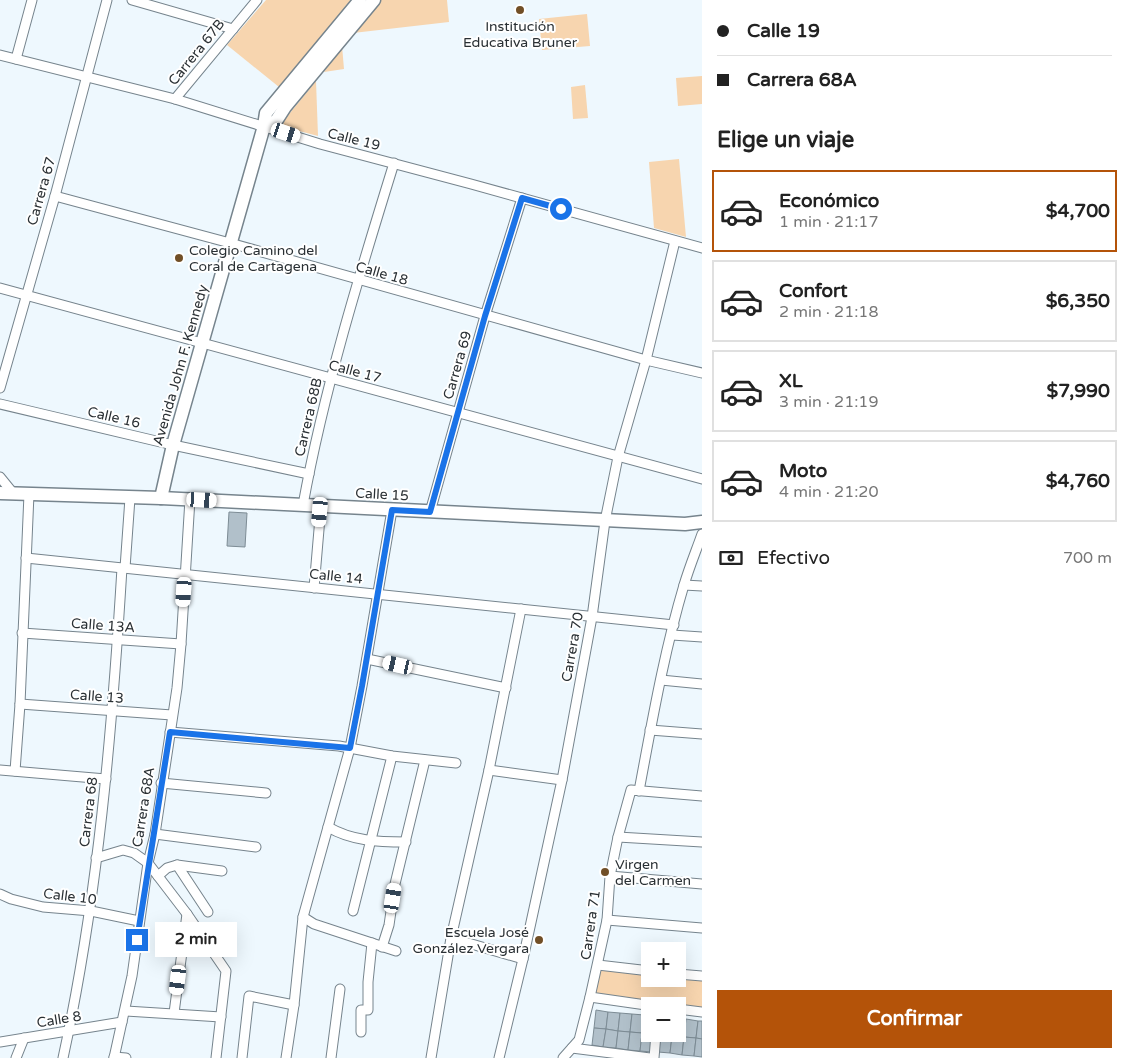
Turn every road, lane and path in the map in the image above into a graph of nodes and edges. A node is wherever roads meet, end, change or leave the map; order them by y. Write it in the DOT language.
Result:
graph roads {
  1 [pos="32,0"];
  2 [pos="107,0"];
  3 [pos="132,0"];
  4 [pos="257,0"];
  5 [pos="360,0"];
  6 [pos="374,0"];
  7 [pos="233,29"];
  8 [pos="0,55"];
  9 [pos="16,59"];
  10 [pos="86,78"];
  11 [pos="175,99"];
  12 [pos="264,126"];
  13 [pos="394,163"];
  14 [pos="55,196"];
  15 [pos="522,198"];
  16 [pos="675,241"];
  17 [pos="230,243"];
  18 [pos="702,248"];
  19 [pos="358,280"];
  20 [pos="0,288"];
  21 [pos="26,294"];
  22 [pos="485,316"];
  23 [pos="202,343"];
  24 [pos="646,360"];
  25 [pos="702,373"];
  26 [pos="331,378"];
  27 [pos="0,388"];
  28 [pos="0,404"];
  29 [pos="458,413"];
  30 [pos="173,445"];
  31 [pos="618,457"];
  32 [pos="309,474"];
  33 [pos="0,477"];
  34 [pos="702,479"];
  35 [pos="0,493"];
  36 [pos="13,493"];
  37 [pos="29,494"];
  38 [pos="130,498"];
  39 [pos="161,498"];
  40 [pos="190,499"];
  41 [pos="303,505"];
  42 [pos="321,506"];
  43 [pos="392,510"];
  44 [pos="430,512"];
  45 [pos="605,520"];
  46 [pos="702,522"];
  47 [pos="702,534"];
  48 [pos="26,558"];
  49 [pos="123,568"];
  50 [pos="186,574"];
  51 [pos="684,585"];
  52 [pos="702,586"];
  53 [pos="314,588"];
  54 [pos="377,594"];
  55 [pos="521,609"];
  56 [pos="592,617"];
  57 [pos="674,625"];
  58 [pos="22,633"];
  59 [pos="672,635"];
  60 [pos="702,637"];
  61 [pos="117,640"];
  62 [pos="181,644"];
  63 [pos="367,659"];
  64 [pos="661,680"];
  65 [pos="702,684"];
  66 [pos="506,688"];
  67 [pos="20,704"];
  68 [pos="112,711"];
  69 [pos="172,715"];
  70 [pos="650,730"];
  71 [pos="170,732"];
  72 [pos="702,734"];
  73 [pos="350,748"];
  74 [pos="392,756"];
  75 [pos="426,760"];
  76 [pos="456,763"];
  77 [pos="0,770"];
  78 [pos="489,770"];
  79 [pos="15,772"];
  80 [pos="106,779"];
  81 [pos="562,780"];
  82 [pos="161,783"];
  83 [pos="635,790"];
  84 [pos="266,793"];
  85 [pos="702,796"];
  86 [pos="328,828"];
  87 [pos="154,834"];
  88 [pos="618,837"];
  89 [pos="371,842"];
  90 [pos="406,842"];
  91 [pos="702,842"];
  92 [pos="256,847"];
  93 [pos="96,858"];
  94 [pos="148,863"];
  95 [pos="177,866"];
  96 [pos="222,871"];
  97 [pos="158,876"];
  98 [pos="610,876"];
  99 [pos="702,884"];
  100 [pos="0,894"];
  101 [pos="91,911"];
  102 [pos="353,911"];
  103 [pos="208,912"];
  104 [pos="187,914"];
  105 [pos="302,917"];
  106 [pos="607,920"];
  107 [pos="139,921"];
  108 [pos="702,928"];
  109 [pos="451,938"];
  110 [pos="372,943"];
  111 [pos="382,947"];
  112 [pos="396,951"];
  113 [pos="523,959"];
  114 [pos="598,965"];
  115 [pos="641,970"];
  116 [pos="686,975"];
  117 [pos="702,976"];
  118 [pos="340,989"];
  119 [pos="590,997"];
  120 [pos="641,1004"];
  121 [pos="294,1005"];
  122 [pos="126,1010"];
  123 [pos="686,1010"];
  124 [pos="702,1012"];
  125 [pos="174,1013"];
  126 [pos="221,1017"];
  127 [pos="122,1022"];
  128 [pos="68,1031"];
  129 [pos="361,1032"];
  130 [pos="24,1038"];
  131 [pos="0,1042"];
  132 [pos="655,1042"];
  133 [pos="572,1048"];
  134 [pos="16,1058"];
  135 [pos="63,1058"];
  136 [pos="114,1058"];
  137 [pos="126,1058"];
  138 [pos="216,1058"];
  139 [pos="242,1058"];
  140 [pos="286,1058"];
  141 [pos="331,1058"];
  142 [pos="430,1058"];
  143 [pos="499,1058"];
  144 [pos="563,1058"];
  145 [pos="650,1058"];
  146 [pos="654,1058"];
  1 -- 9 [label="street"];
  2 -- 10 [label="street, Carrera 67"];
  3 -- 7 [label="street"];
  4 -- 7 [label="street, Carrera 67B"];
  5 -- 12 [label="street, Avenida John F. Kennedy"];
  6 -- 12 [label="street"];
  7 -- 11 [label="street, Carrera 67B"];
  8 -- 9 [label="street, Calle 19"];
  9 -- 10 [label="street, Calle 19"];
  10 -- 11 [label="street, Calle 19"];
  10 -- 14 [label="street, Carrera 67"];
  11 -- 12 [label="street, Calle 19"];
  12 -- 13 [label="street, Calle 19"];
  12 -- 17 [label="street, Avenida John F. Kennedy"];
  13 -- 15 [label="street, Calle 19"];
  13 -- 19 [label="street, Carrera 68B"];
  14 -- 17 [label="street, Calle 18"];
  14 -- 21 [label="street, Carrera 67"];
  15 -- 16 [label="street, Calle 19"];
  15 -- 22 [label="street, Carrera 69"];
  16 -- 18 [label="street, Calle 19"];
  16 -- 24 [label="street, Carrera 70"];
  17 -- 19 [label="street, Calle 18"];
  17 -- 23 [label="street, Avenida John F. Kennedy"];
  19 -- 22 [label="street, Calle 18"];
  19 -- 26 [label="street, Carrera 68B"];
  20 -- 21 [label="street, Calle 17"];
  21 -- 23 [label="street, Calle 17"];
  21 -- 27 [label="street, Carrera 67"];
  22 -- 24 [label="street, Calle 18"];
  22 -- 29 [label="street, Carrera 69"];
  23 -- 26 [label="street, Calle 17"];
  23 -- 30 [label="street, Avenida John F. Kennedy"];
  24 -- 25 [label="street, Calle 18"];
  24 -- 31 [label="street, Carrera 70"];
  26 -- 29 [label="street, Calle 17"];
  26 -- 32 [label="street, Carrera 68B"];
  28 -- 30 [label="street, Calle 16"];
  29 -- 31 [label="street, Calle 17"];
  29 -- 44 [label="street, Carrera 69"];
  30 -- 32 [label="street, Calle 16"];
  30 -- 39 [label="street, Avenida John F. Kennedy"];
  31 -- 34 [label="street, Calle 17"];
  31 -- 45 [label="street, Carrera 70"];
  32 -- 41 [label="street, Carrera 68B"];
  33 -- 36 [label="street"];
  35 -- 36 [label="street, Calle 15"];
  36 -- 37 [label="street, Calle 15"];
  37 -- 38 [label="street, Calle 15"];
  37 -- 48 [label="street"];
  38 -- 39 [label="street, Calle 15"];
  38 -- 49 [label="street, Carrera 68"];
  39 -- 40 [label="street, Calle 15"];
  40 -- 41 [label="street, Calle 15"];
  40 -- 50 [label="street, Carrera 68A"];
  41 -- 42 [label="street, Calle 15"];
  42 -- 43 [label="street, Calle 15"];
  42 -- 53 [label="street"];
  43 -- 44 [label="street, Calle 15"];
  43 -- 54 [label="street"];
  44 -- 45 [label="street, Calle 15"];
  45 -- 46 [label="street, Calle 15"];
  45 -- 56 [label="street, Carrera 70"];
  47 -- 51 [label="street, Carrera 71"];
  48 -- 49 [label="street, Calle 14"];
  48 -- 58 [label="street"];
  49 -- 50 [label="street, Calle 14"];
  49 -- 61 [label="street, Carrera 68"];
  50 -- 53 [label="street, Calle 14"];
  50 -- 62 [label="street, Carrera 68A"];
  51 -- 52 [label="street"];
  51 -- 57 [label="street, Carrera 71"];
  53 -- 54 [label="street, Calle 14"];
  54 -- 55 [label="street, Calle 14"];
  54 -- 63 [label="street"];
  55 -- 56 [label="street, Calle 14"];
  55 -- 66 [label="street"];
  56 -- 57 [label="street, Calle 14"];
  56 -- 81 [label="street, Carrera 70"];
  57 -- 59 [label="street, Carrera 71"];
  58 -- 61 [label="street, Calle 13A"];
  58 -- 67 [label="street"];
  59 -- 60 [label="street"];
  59 -- 64 [label="street, Carrera 71"];
  61 -- 62 [label="street, Calle 13A"];
  61 -- 68 [label="street, Carrera 68"];
  62 -- 69 [label="street, Carrera 68A"];
  63 -- 66 [label="street"];
  63 -- 73 [label="street"];
  64 -- 65 [label="street"];
  64 -- 70 [label="street, Carrera 71"];
  66 -- 78 [label="street"];
  67 -- 68 [label="street, Calle 13"];
  67 -- 79 [label="street"];
  68 -- 69 [label="street, Calle 13"];
  68 -- 80 [label="street, Carrera 68"];
  69 -- 71 [label="street, Carrera 68A"];
  70 -- 72 [label="street"];
  70 -- 83 [label="street, Carrera 71"];
  71 -- 73 [label="street"];
  71 -- 82 [label="street, Carrera 68A"];
  73 -- 74 [label="street"];
  73 -- 86 [label="street"];
  74 -- 75 [label="street"];
  74 -- 89 [label="street"];
  75 -- 76 [label="street"];
  75 -- 90 [label="street"];
  77 -- 79 [label="street"];
  78 -- 81 [label="street"];
  78 -- 109 [label="street"];
  79 -- 80 [label="street"];
  80 -- 93 [label="street, Carrera 68"];
  81 -- 113 [label="street, Carrera 70"];
  82 -- 84 [label="street"];
  82 -- 87 [label="street, Carrera 68A"];
  83 -- 85 [label="street"];
  83 -- 88 [label="street, Carrera 71"];
  86 -- 89 [label="street"];
  86 -- 105 [label="street"];
  87 -- 92 [label="street"];
  87 -- 94 [label="street, Carrera 68A"];
  88 -- 91 [label="street"];
  88 -- 98 [label="street, Carrera 71"];
  89 -- 90 [label="street"];
  89 -- 102 [label="street"];
  90 -- 111 [label="street"];
  93 -- 94 [label="street"];
  93 -- 101 [label="street, Carrera 68"];
  94 -- 97 [label="street"];
  94 -- 107 [label="street, Carrera 68A"];
  95 -- 96 [label="street"];
  95 -- 97 [label="street"];
  95 -- 103 [label="street"];
  97 -- 104 [label="street"];
  98 -- 99 [label="street"];
  98 -- 106 [label="street, Carrera 71"];
  100 -- 101 [label="street, Calle 10"];
  101 -- 107 [label="street, Calle 10"];
  101 -- 128 [label="street, Carrera 68"];
  104 -- 125 [label="street"];
  104 -- 126 [label="street"];
  105 -- 110 [label="street"];
  105 -- 121 [label="street"];
  106 -- 108 [label="street"];
  106 -- 114 [label="street, Carrera 71"];
  107 -- 122 [label="street, Carrera 68A"];
  109 -- 113 [label="street"];
  109 -- 142 [label="street"];
  110 -- 111 [label="street"];
  110 -- 129 [label="street"];
  111 -- 112 [label="street"];
  113 -- 143 [label="street, Carrera 70"];
  114 -- 115 [label="street"];
  114 -- 119 [label="street, Carrera 71"];
  116 -- 117 [label="street"];
  118 -- 141 [label="street"];
  119 -- 120 [label="street"];
  119 -- 133 [label="street, Carrera 71"];
  121 -- 139 [label="street"];
  121 -- 140 [label="street"];
  122 -- 125 [label="street"];
  122 -- 127 [label="street, Carrera 68A"];
  123 -- 124 [label="street"];
  125 -- 126 [label="street"];
  126 -- 138 [label="street"];
  127 -- 128 [label="street, Calle 8"];
  127 -- 136 [label="street, Carrera 68A"];
  128 -- 130 [label="street, Calle 8"];
  128 -- 135 [label="street, Carrera 68"];
  130 -- 131 [label="street, Calle 8"];
  130 -- 134 [label="street"];
  132 -- 146 [label="street"];
  133 -- 144 [label="street, Carrera 71"];
  133 -- 145 [label="street"];
  136 -- 137 [label="street"];
}
